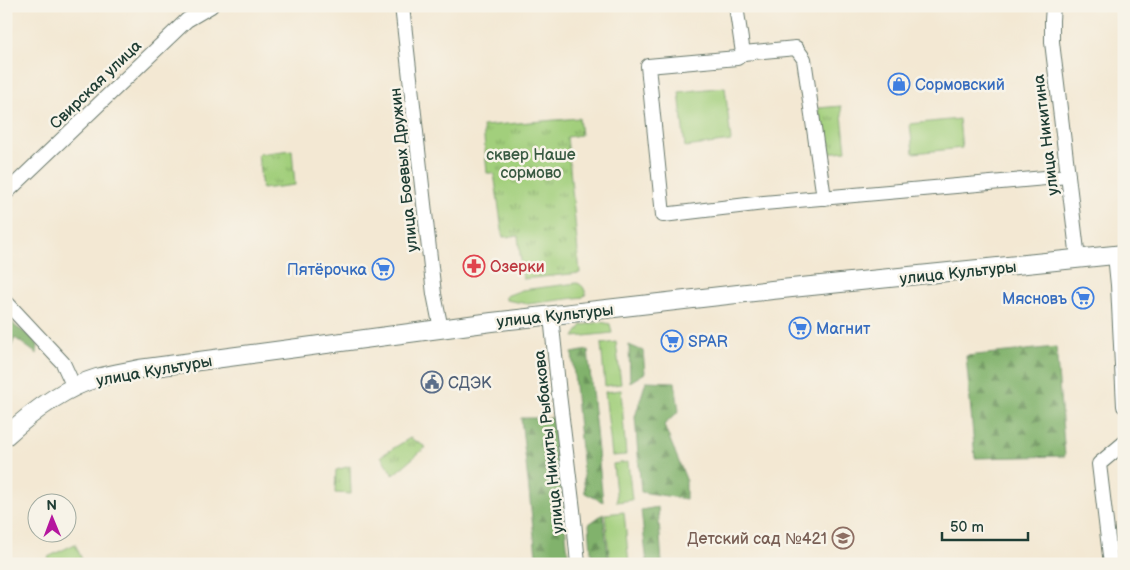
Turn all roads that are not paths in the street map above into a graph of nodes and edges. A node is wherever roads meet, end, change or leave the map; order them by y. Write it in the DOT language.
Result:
graph roads {
  1 [pos="211,6"];
  2 [pos="402,6"];
  3 [pos="736,6"];
  4 [pos="1053,6"];
  5 [pos="743,53"];
  6 [pos="1068,176"];
  7 [pos="6,193"];
  8 [pos="824,198"];
  9 [pos="1119,255"];
  10 [pos="1078,259"];
  11 [pos="6,302"];
  12 [pos="551,316"];
  13 [pos="441,329"];
  14 [pos="74,386"];
  15 [pos="1124,406"];
  16 [pos="6,436"];
  17 [pos="1124,443"];
  18 [pos="578,564"];
  19 [pos="1111,564"];
  1 -- 7 [label="street, Свирская улица"];
  2 -- 13 [label="street, улица Боевых Дружин"];
  3 -- 5 [label="street"];
  4 -- 6 [label="street, улица Никитина"];
  5 -- 8 [label="street"];
  5 -- 8 [label="street"];
  6 -- 8 [label="street"];
  6 -- 10 [label="street, улица Никитина"];
  9 -- 10 [label="main road, улица Культуры"];
  9 -- 15 [label="street"];
  10 -- 12 [label="main road, улица Культуры"];
  11 -- 14 [label="street"];
  12 -- 13 [label="main road, улица Культуры"];
  12 -- 18 [label="street, улица Никиты Рыбакова"];
  13 -- 14 [label="main road, улица Культуры"];
  14 -- 16 [label="main road, улица Культуры"];
  17 -- 19 [label="street"];
}
